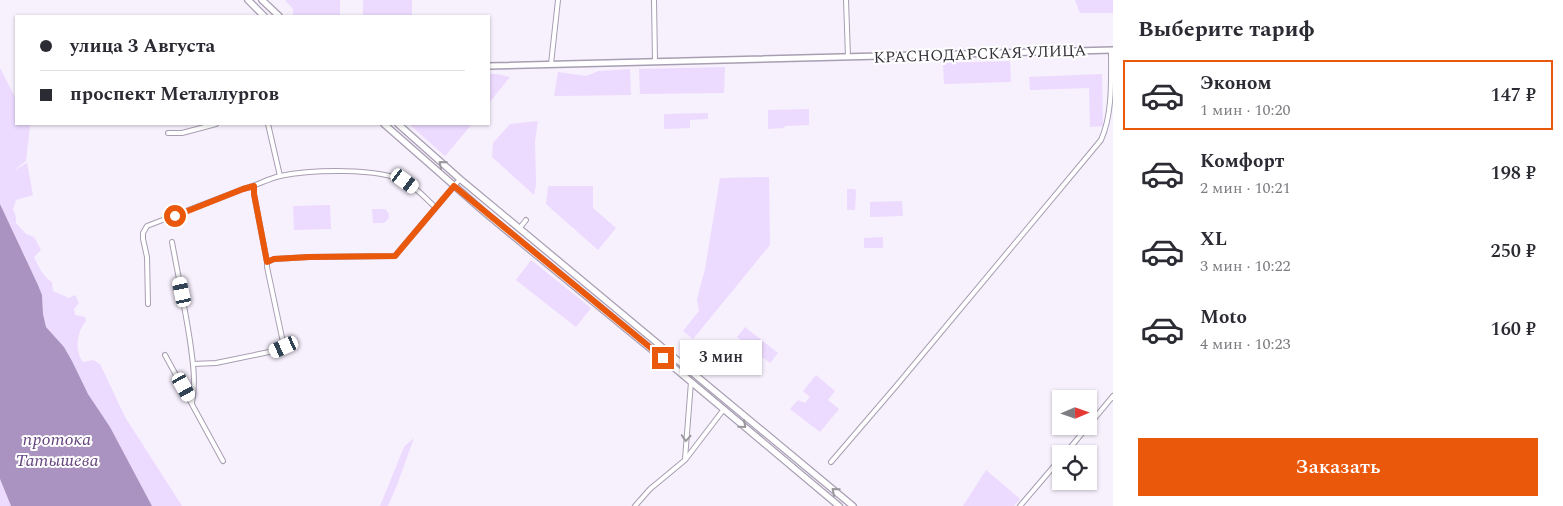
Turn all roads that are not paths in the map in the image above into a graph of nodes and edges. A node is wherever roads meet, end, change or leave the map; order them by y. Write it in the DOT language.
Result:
graph roads {
  1 [pos="248,0"];
  2 [pos="262,0"];
  3 [pos="558,0"];
  4 [pos="654,0"];
  5 [pos="846,0"];
  6 [pos="263,15"];
  7 [pos="278,15"];
  8 [pos="1112,50"];
  9 [pos="848,57"];
  10 [pos="655,61"];
  11 [pos="551,64"];
  12 [pos="490,66"];
  13 [pos="212,125"];
  14 [pos="268,125"];
  15 [pos="385,125"];
  16 [pos="399,125"];
  17 [pos="168,133"];
  18 [pos="280,176"];
  19 [pos="460,180"];
  20 [pos="254,186"];
  21 [pos="454,186"];
  22 [pos="435,207"];
  23 [pos="526,220"];
  24 [pos="519,229"];
  25 [pos="172,242"];
  26 [pos="267,262"];
  27 [pos="148,304"];
  28 [pos="166,355"];
  29 [pos="193,364"];
  30 [pos="691,382"];
  31 [pos="1113,396"];
  32 [pos="728,402"];
  33 [pos="192,403"];
  34 [pos="724,410"];
  35 [pos="1098,414"];
  36 [pos="1080,435"];
  37 [pos="1072,445"];
  38 [pos="684,460"];
  39 [pos="223,461"];
  40 [pos="831,462"];
  41 [pos="1052,469"];
  42 [pos="635,506"];
  43 [pos="839,506"];
  44 [pos="854,506"];
  45 [pos="1020,506"];
  1 -- 6 [label="main road"];
  2 -- 7 [label="main road"];
  3 -- 11 [label="street"];
  4 -- 10 [label="street"];
  5 -- 9 [label="street"];
  8 -- 9 [label="main road, КРАСНОДАРСКАЯ УЛИЦА"];
  8 -- 40 [label="street"];
  9 -- 10 [label="main road, КРАСНОДАРСКАЯ УЛИЦА"];
  10 -- 11 [label="main road, КРАСНОДАРСКАЯ УЛИЦА"];
  11 -- 12 [label="main road, КРАСНОДАРСКАЯ УЛИЦА"];
  13 -- 17 [label="street"];
  14 -- 18 [label="street"];
  15 -- 21 [label="main road"];
  19 -- 16 [label="main road, one-way"];
  18 -- 20 [label="street"];
  18 -- 22 [label="street"];
  19 -- 21 [label="street"];
  19 -- 24 [label="main road"];
  20 -- 26 [label="street"];
  20 -- 27 [label="street"];
  21 -- 22 [label="street"];
  21 -- 30 [label="main road"];
  22 -- 26 [label="street"];
  23 -- 24 [label="street"];
  24 -- 32 [label="main road"];
  25 -- 29 [label="street"];
  26 -- 29 [label="street"];
  28 -- 33 [label="street"];
  29 -- 33 [label="street"];
  30 -- 34 [label="main road"];
  30 -- 38 [label="street, one-way"];
  31 -- 35 [label="street"];
  32 -- 34 [label="main road"];
  44 -- 32 [label="main road, one-way"];
  33 -- 39 [label="street"];
  34 -- 38 [label="street"];
  34 -- 43 [label="main road, one-way"];
  36 -- 37 [label="street"];
  38 -- 42 [label="street"];
  41 -- 45 [label="street"];
}
